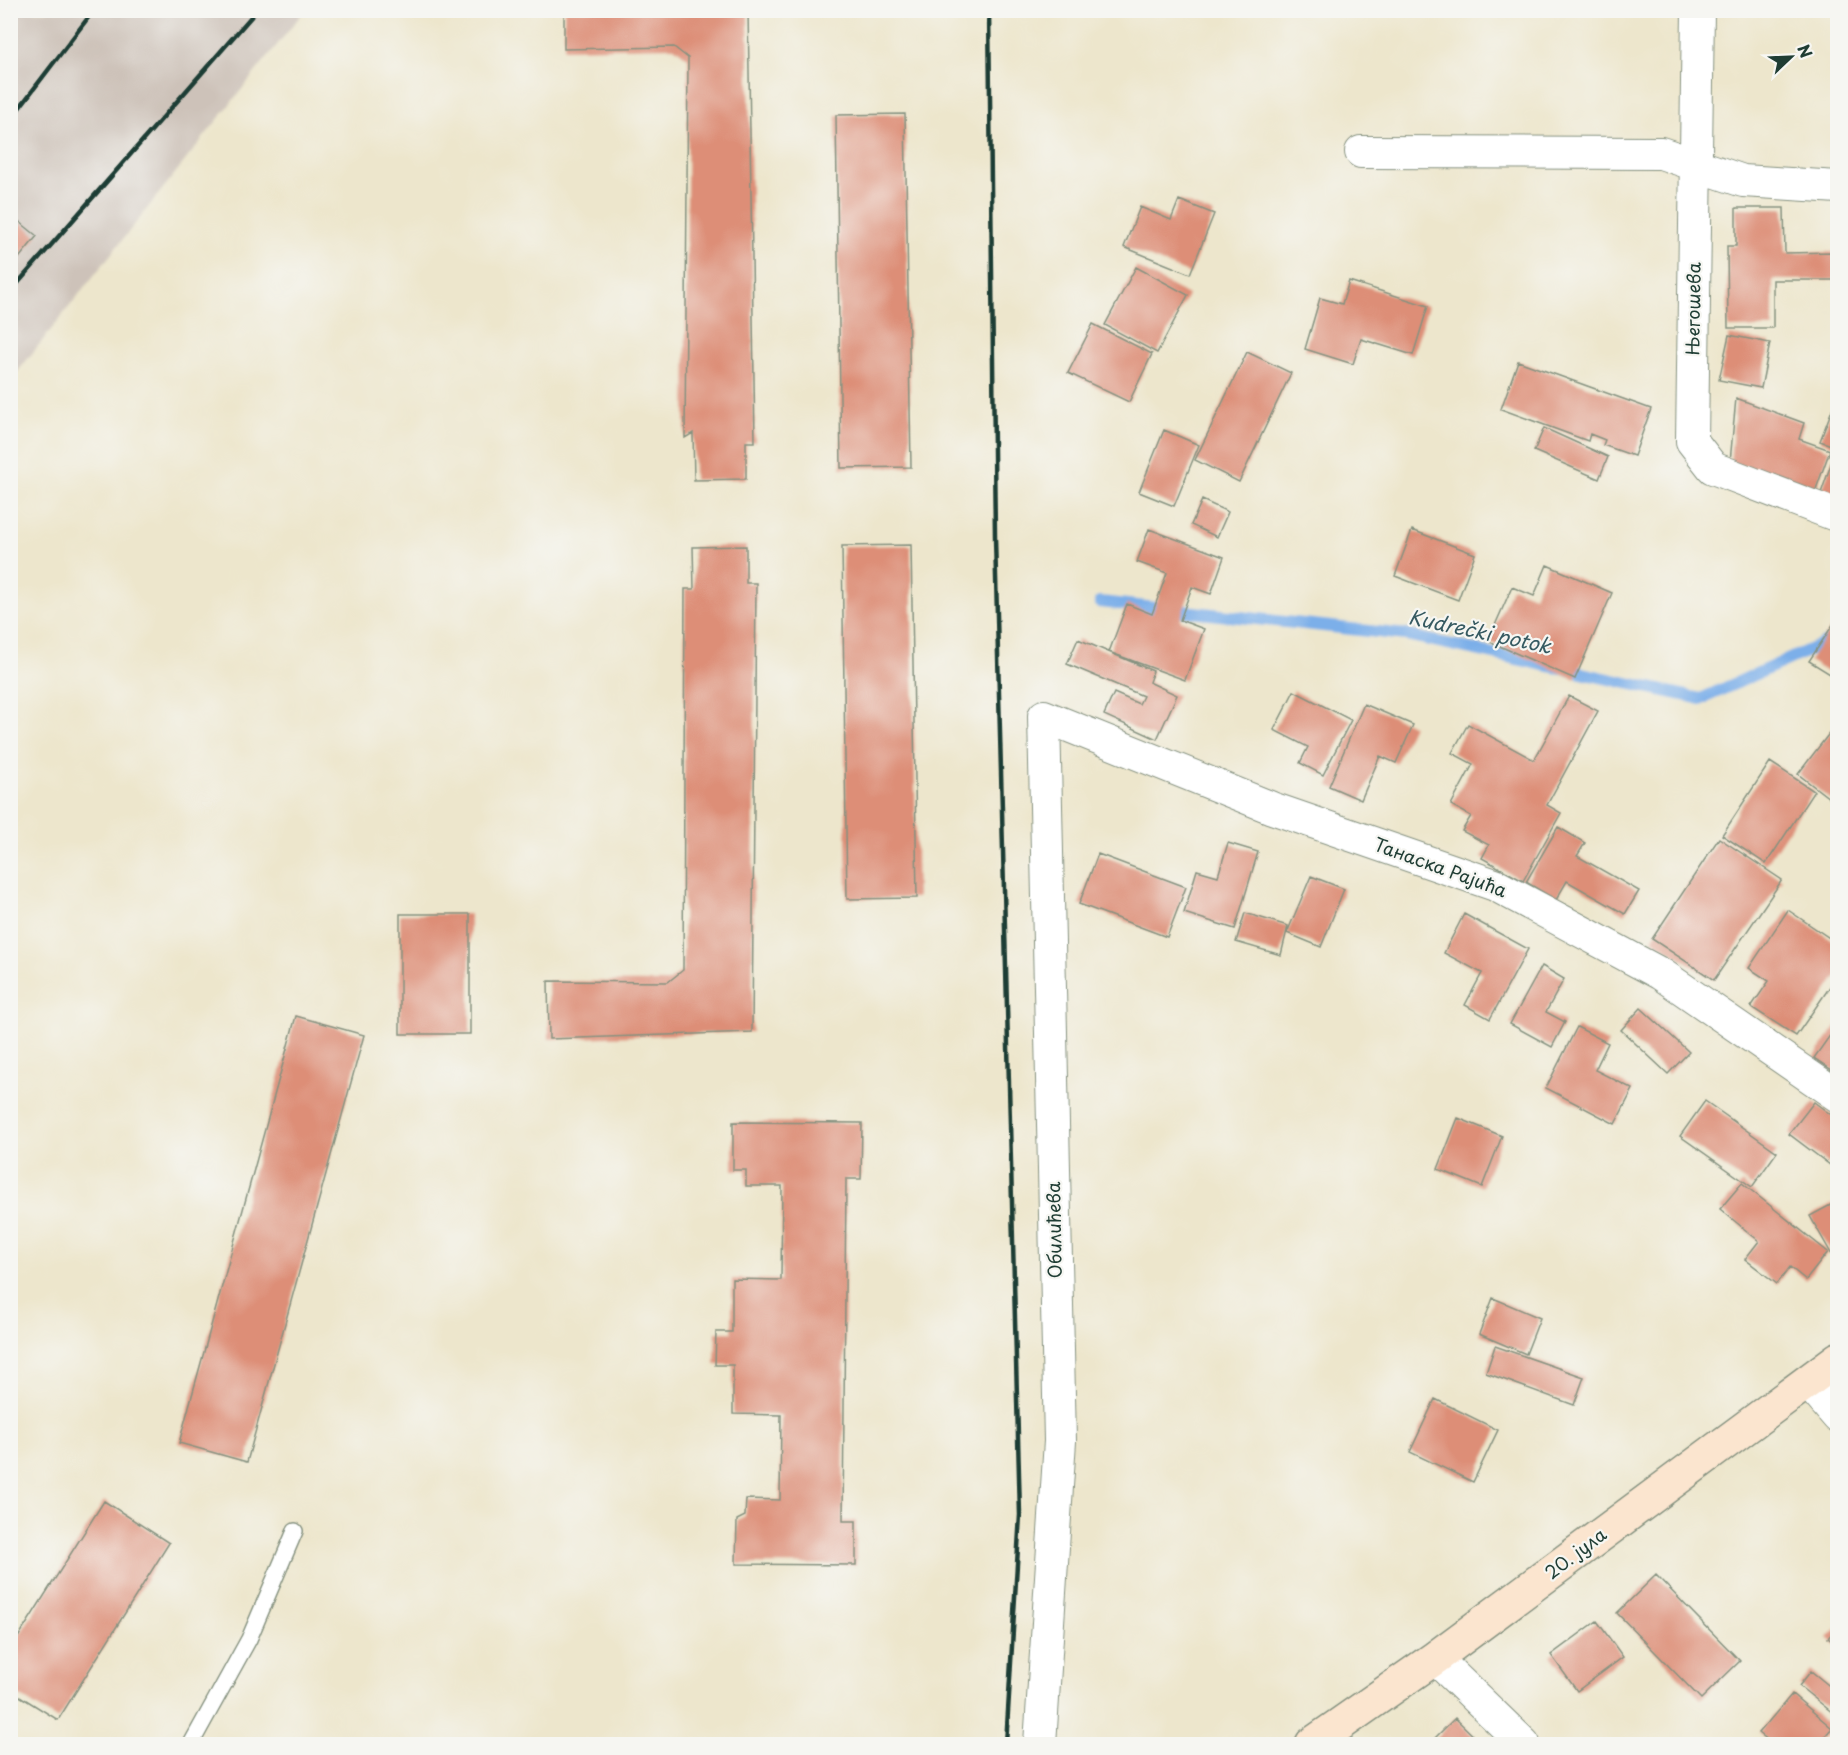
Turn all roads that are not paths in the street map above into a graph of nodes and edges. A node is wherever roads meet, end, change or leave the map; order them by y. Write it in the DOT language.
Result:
graph roads {
  1 [pos="1698,10"];
  2 [pos="1361,153"];
  3 [pos="1695,165"];
  4 [pos="1838,187"];
  5 [pos="1838,516"];
  6 [pos="1044,716"];
  7 [pos="1838,1096"];
  8 [pos="1838,1359"];
  9 [pos="1808,1382"];
  10 [pos="1838,1417"];
  11 [pos="295,1531"];
  12 [pos="1435,1658"];
  13 [pos="191,1744"];
  14 [pos="1040,1744"];
  15 [pos="1312,1744"];
  16 [pos="1524,1744"];
  1 -- 3 [label="street, Његошева"];
  2 -- 3 [label="street"];
  3 -- 4 [label="street"];
  3 -- 5 [label="street, Његошева"];
  6 -- 7 [label="street, Танаска Рајића"];
  6 -- 14 [label="street, Обилићева"];
  8 -- 9 [label="main road, 20. јула"];
  9 -- 10 [label="street"];
  9 -- 12 [label="main road, 20. јула"];
  11 -- 13 [label="lane"];
  12 -- 15 [label="main road, 20. јула"];
  12 -- 16 [label="street"];
}
